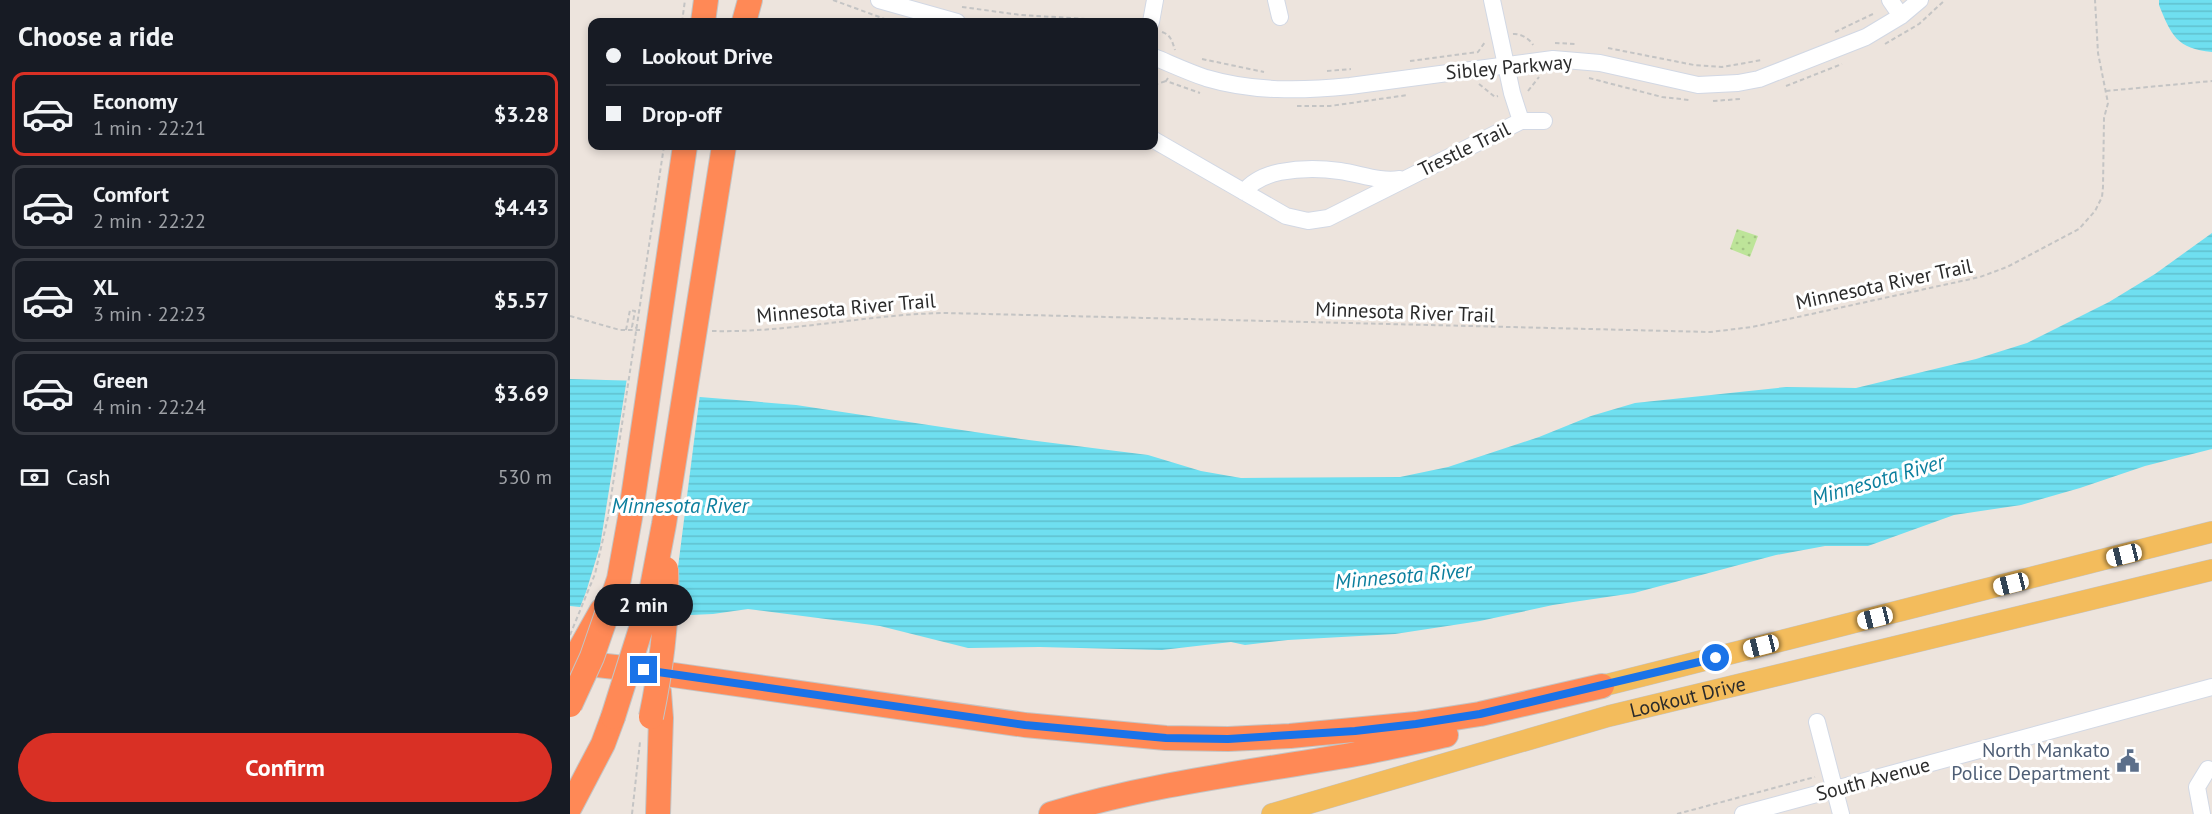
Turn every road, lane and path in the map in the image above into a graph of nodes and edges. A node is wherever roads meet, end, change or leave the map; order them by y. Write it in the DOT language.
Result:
graph roads {
  1 [pos="685,0"];
  2 [pos="706,0"];
  3 [pos="745,0"];
  4 [pos="750,0"];
  5 [pos="833,0"];
  6 [pos="879,0"];
  7 [pos="1155,0"];
  8 [pos="1492,0"];
  9 [pos="1890,0"];
  10 [pos="1920,0"];
  11 [pos="2095,0"];
  12 [pos="957,15"];
  13 [pos="1901,16"];
  14 [pos="682,18"];
  15 [pos="704,18"];
  16 [pos="743,18"];
  17 [pos="744,18"];
  18 [pos="882,18"];
  19 [pos="1071,18"];
  20 [pos="1152,18"];
  21 [pos="1158,59"];
  22 [pos="1507,64"];
  23 [pos="1166,81"];
  24 [pos="2212,81"];
  25 [pos="1158,84"];
  26 [pos="2106,91"];
  27 [pos="1521,121"];
  28 [pos="1544,121"];
  29 [pos="1158,142"];
  30 [pos="663,150"];
  31 [pos="684,150"];
  32 [pos="723,150"];
  33 [pos="1407,178"];
  34 [pos="1244,192"];
  35 [pos="570,316"];
  36 [pos="637,328"];
  37 [pos="626,330"];
  38 [pos="650,330"];
  39 [pos="707,331"];
  40 [pos="664,524"];
  41 [pos="2212,532"];
  42 [pos="2212,571"];
  43 [pos="619,579"];
  44 [pos="570,635"];
  45 [pos="570,662"];
  46 [pos="1602,686"];
  47 [pos="2212,687"];
  48 [pos="570,705"];
  49 [pos="656,718"];
  50 [pos="1818,722"];
  51 [pos="2208,769"];
  52 [pos="1834,790"];
  53 [pos="570,807"];
  54 [pos="641,814"];
  55 [pos="658,814"];
  56 [pos="1051,814"];
  57 [pos="1272,814"];
  58 [pos="1743,814"];
  59 [pos="1840,814"];
  60 [pos="2202,814"];
  1 -- 14 [label="path"];
  2 -- 15 [label="highway"];
  3 -- 16 [label="highway"];
  4 -- 17 [label="highway"];
  5 -- 18 [label="path"];
  6 -- 12 [label="street"];
  7 -- 20 [label="street"];
  8 -- 22 [label="street"];
  9 -- 13 [label="street"];
  10 -- 13 [label="street, Sibley Parkway"];
  11 -- 26 [label="path, Minnesota River Trail"];
  12 -- 19 [label="path"];
  13 -- 22 [label="street, Sibley Parkway"];
  21 -- 22 [label="street, Sibley Parkway"];
  22 -- 27 [label="street"];
  23 -- 25 [label="path"];
  24 -- 26 [label="path"];
  26 -- 39 [label="path, Minnesota River Trail"];
  27 -- 28 [label="street"];
  27 -- 33 [label="street, Trestle Trail"];
  29 -- 34 [label="street, Trestle Trail"];
  30 -- 36 [label="path, bridge"];
  31 -- 43 [label="highway, bridge"];
  32 -- 40 [label="highway, bridge"];
  33 -- 34 [label="street, Trestle Trail"];
  33 -- 34 [label="street, Trestle Trail"];
  35 -- 37 [label="path"];
  36 -- 37 [label="path"];
  36 -- 44 [label="path, bridge"];
  37 -- 38 [label="path"];
  40 -- 49 [label="highway, bridge"];
  40 -- 53 [label="highway, bridge"];
  41 -- 46 [label="main road, Lookout Drive"];
  42 -- 57 [label="main road, Lookout Drive"];
  43 -- 45 [label="highway, bridge"];
  43 -- 48 [label="highway, bridge"];
  45 -- 46 [label="highway"];
  46 -- 56 [label="highway"];
  47 -- 52 [label="street, South Avenue"];
  49 -- 54 [label="highway"];
  49 -- 55 [label="highway"];
  50 -- 52 [label="street"];
  51 -- 60 [label="street"];
  52 -- 58 [label="street, South Avenue"];
  52 -- 59 [label="street"];
}
